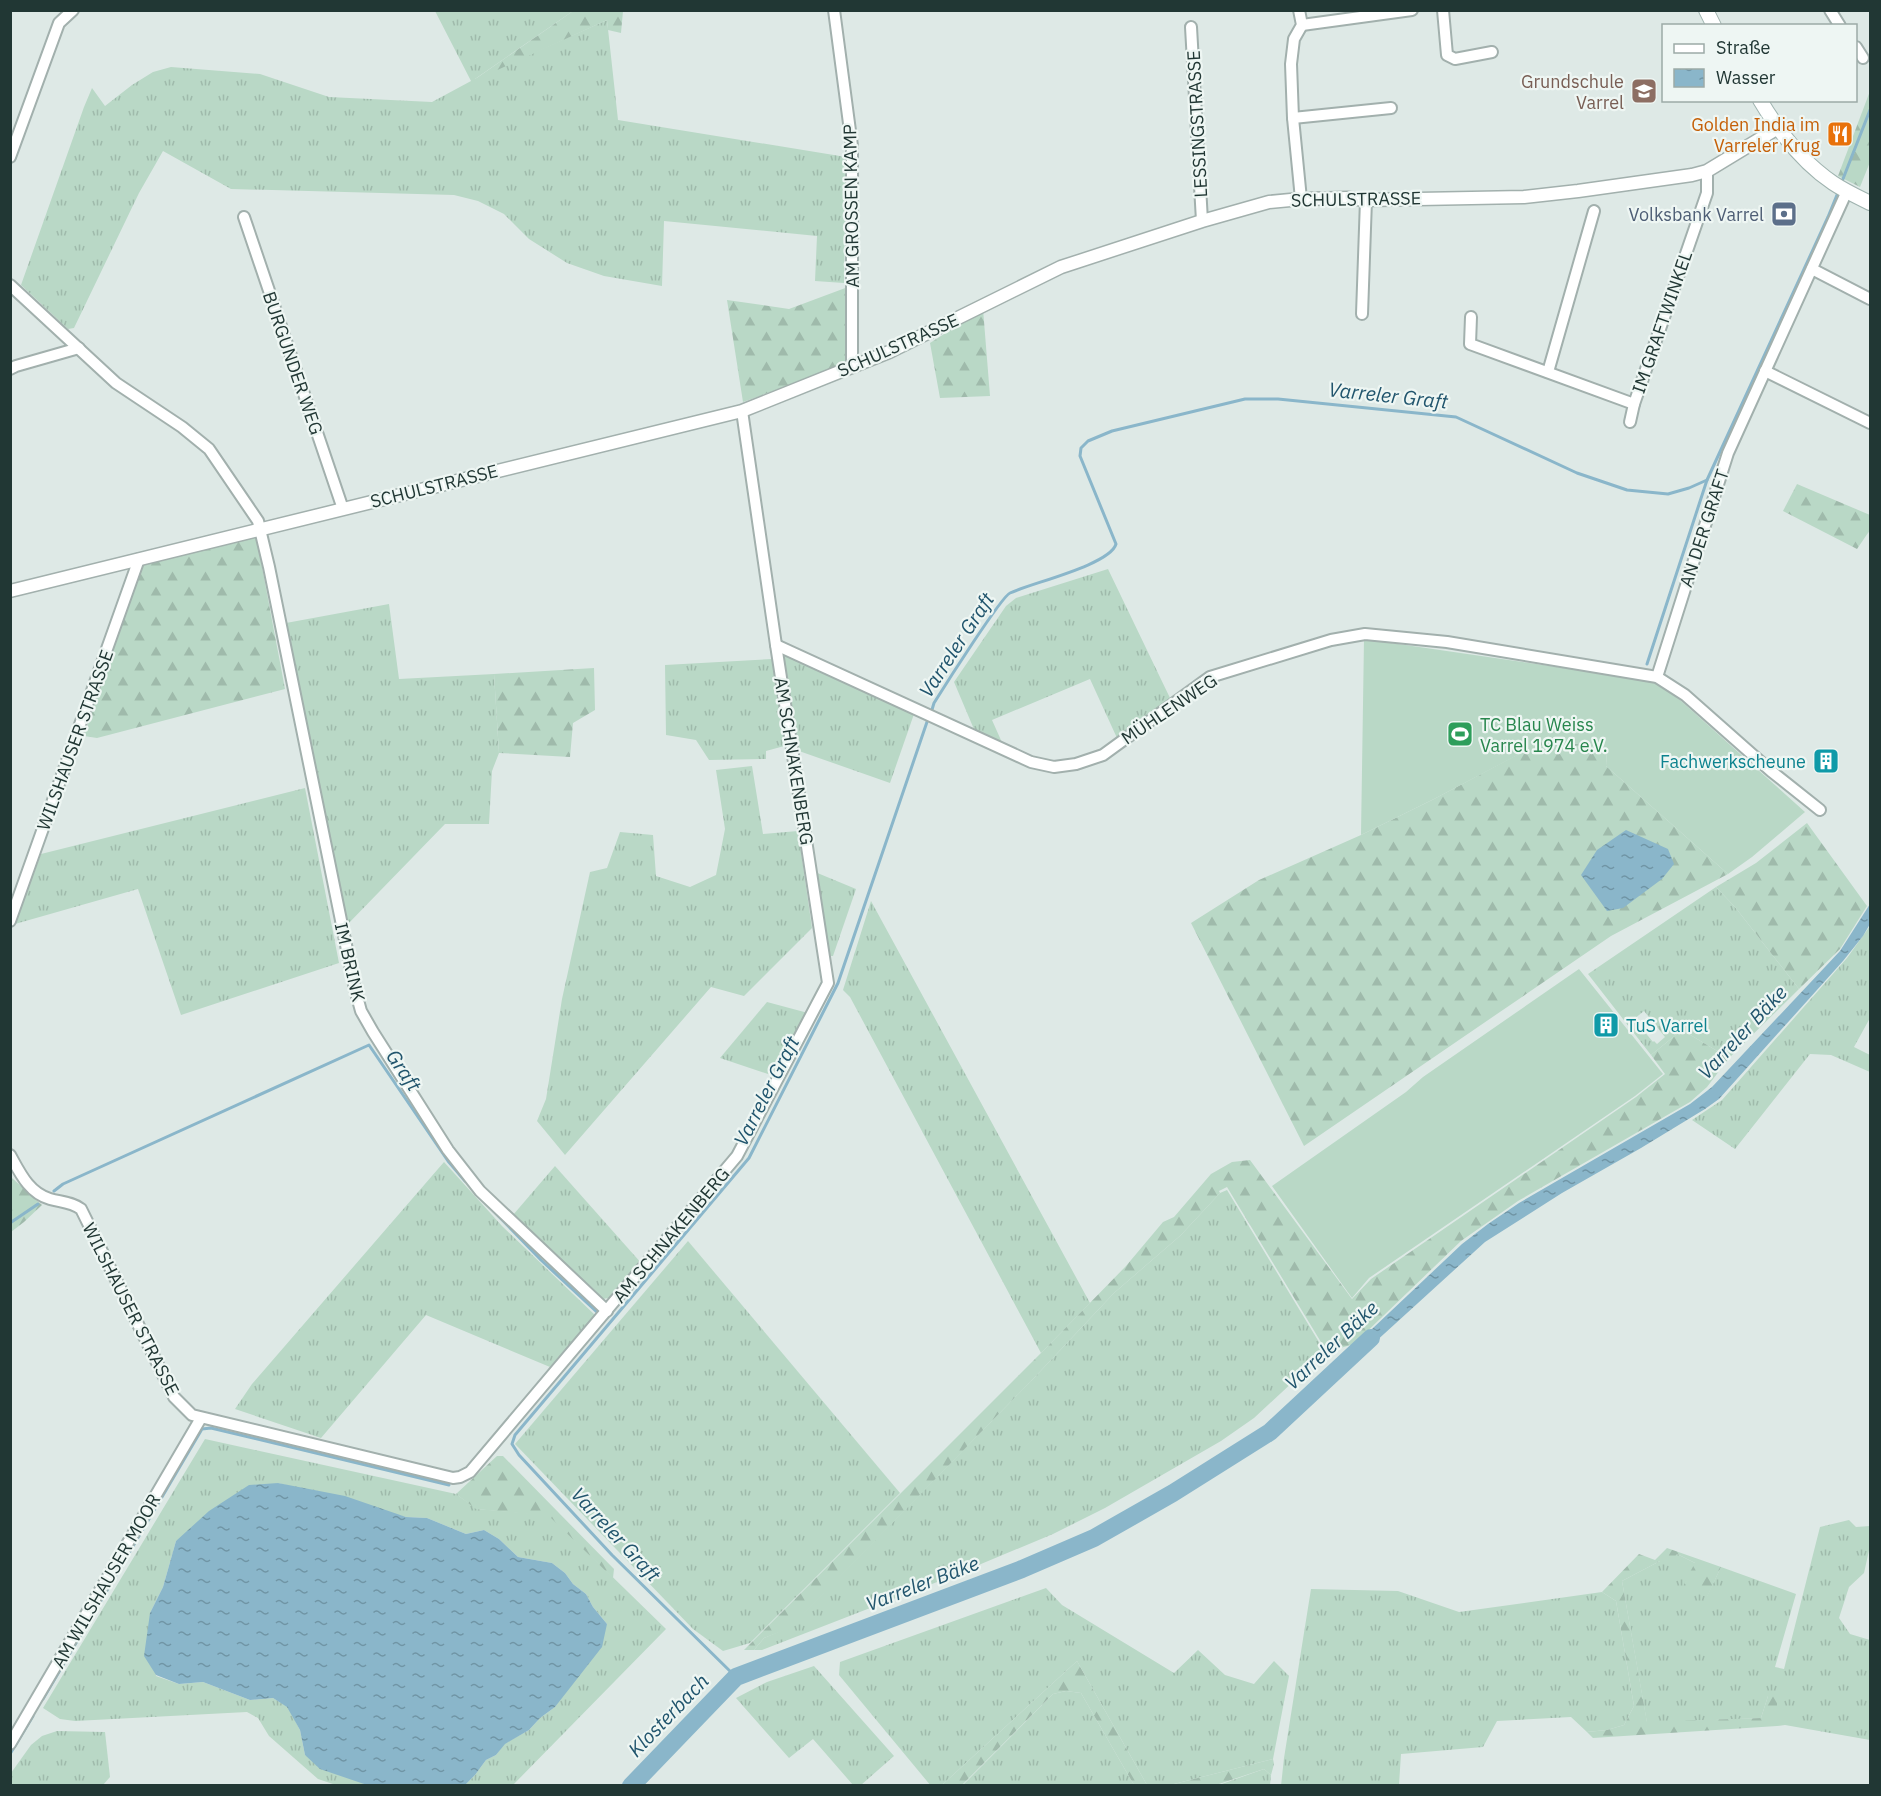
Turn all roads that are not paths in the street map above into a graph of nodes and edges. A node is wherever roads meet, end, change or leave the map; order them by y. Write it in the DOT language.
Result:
graph roads {
  1 [pos="73,10"];
  2 [pos="834,10"];
  3 [pos="1299,10"];
  4 [pos="1412,10"];
  5 [pos="1443,10"];
  6 [pos="1706,10"];
  7 [pos="1830,10"];
  8 [pos="1713,24"];
  9 [pos="1839,24"];
  10 [pos="1302,25"];
  11 [pos="1191,27"];
  12 [pos="1857,49"];
  13 [pos="1492,52"];
  14 [pos="1863,58"];
  15 [pos="1761,102"];
  16 [pos="1391,108"];
  17 [pos="1293,118"];
  18 [pos="1778,128"];
  19 [pos="10,157"];
  20 [pos="1707,171"];
  21 [pos="1842,189"];
  22 [pos="1301,199"];
  23 [pos="1366,200"];
  24 [pos="1870,203"];
  25 [pos="1594,211"];
  26 [pos="244,217"];
  27 [pos="1202,221"];
  28 [pos="1812,269"];
  29 [pos="10,285"];
  30 [pos="1870,298"];
  31 [pos="1362,314"];
  32 [pos="1471,317"];
  33 [pos="79,348"];
  34 [pos="852,366"];
  35 [pos="10,369"];
  36 [pos="1548,372"];
  37 [pos="1765,372"];
  38 [pos="1634,404"];
  39 [pos="742,411"];
  40 [pos="1630,422"];
  41 [pos="1870,423"];
  42 [pos="343,509"];
  43 [pos="260,530"];
  44 [pos="139,559"];
  45 [pos="10,591"];
  46 [pos="776,645"];
  47 [pos="1657,677"];
  48 [pos="1820,810"];
  49 [pos="10,921"];
  50 [pos="10,1155"];
  51 [pos="607,1311"];
  52 [pos="201,1418"];
  53 [pos="10,1744"];
  1 -- 19 [label="street"];
  2 -- 34 [label="street, AM GROSSEN KAMP"];
  3 -- 10 [label="street"];
  4 -- 10 [label="street"];
  5 -- 13 [label="street"];
  6 -- 8 [label="main road"];
  7 -- 9 [label="street"];
  10 -- 17 [label="street"];
  11 -- 27 [label="street, LESSINGSTRASSE"];
  12 -- 14 [label="street"];
  15 -- 18 [label="main road"];
  16 -- 17 [label="street"];
  17 -- 22 [label="street"];
  18 -- 20 [label="street, SCHULSTRASSE"];
  18 -- 21 [label="main road"];
  20 -- 23 [label="street, SCHULSTRASSE"];
  20 -- 38 [label="street, IM GRAFTWINKEL"];
  21 -- 24 [label="main road"];
  21 -- 28 [label="street, AN DER GRAFT"];
  22 -- 23 [label="street, SCHULSTRASSE"];
  22 -- 27 [label="street, SCHULSTRASSE"];
  23 -- 31 [label="street"];
  25 -- 36 [label="street"];
  26 -- 42 [label="street, BURGUNDER WEG"];
  27 -- 34 [label="street, SCHULSTRASSE"];
  28 -- 30 [label="street"];
  28 -- 37 [label="street, AN DER GRAFT"];
  29 -- 33 [label="street, IM BRINK"];
  32 -- 36 [label="street, IM GRAFTWINKEL"];
  33 -- 35 [label="street"];
  33 -- 43 [label="street, IM BRINK"];
  34 -- 39 [label="street, SCHULSTRASSE"];
  36 -- 38 [label="street, IM GRAFTWINKEL"];
  37 -- 41 [label="street"];
  37 -- 47 [label="street, AN DER GRAFT"];
  38 -- 40 [label="street, IM GRAFTWINKEL"];
  39 -- 42 [label="street, SCHULSTRASSE"];
  39 -- 46 [label="street, AM SCHNAKENBERG"];
  42 -- 43 [label="street, SCHULSTRASSE"];
  43 -- 44 [label="street, SCHULSTRASSE"];
  43 -- 51 [label="street, IM BRINK"];
  44 -- 45 [label="street, SCHULSTRASSE"];
  44 -- 49 [label="street, WILSHAUSER STRASSE"];
  46 -- 47 [label="street, MÜHLENWEG"];
  46 -- 51 [label="street, AM SCHNAKENBERG"];
  47 -- 48 [label="street"];
  50 -- 52 [label="street, WILSHAUSER STRASSE"];
  51 -- 52 [label="street, AM SCHNAKENBERG"];
  52 -- 53 [label="street, AM WILSHAUSER MOOR"];
}
